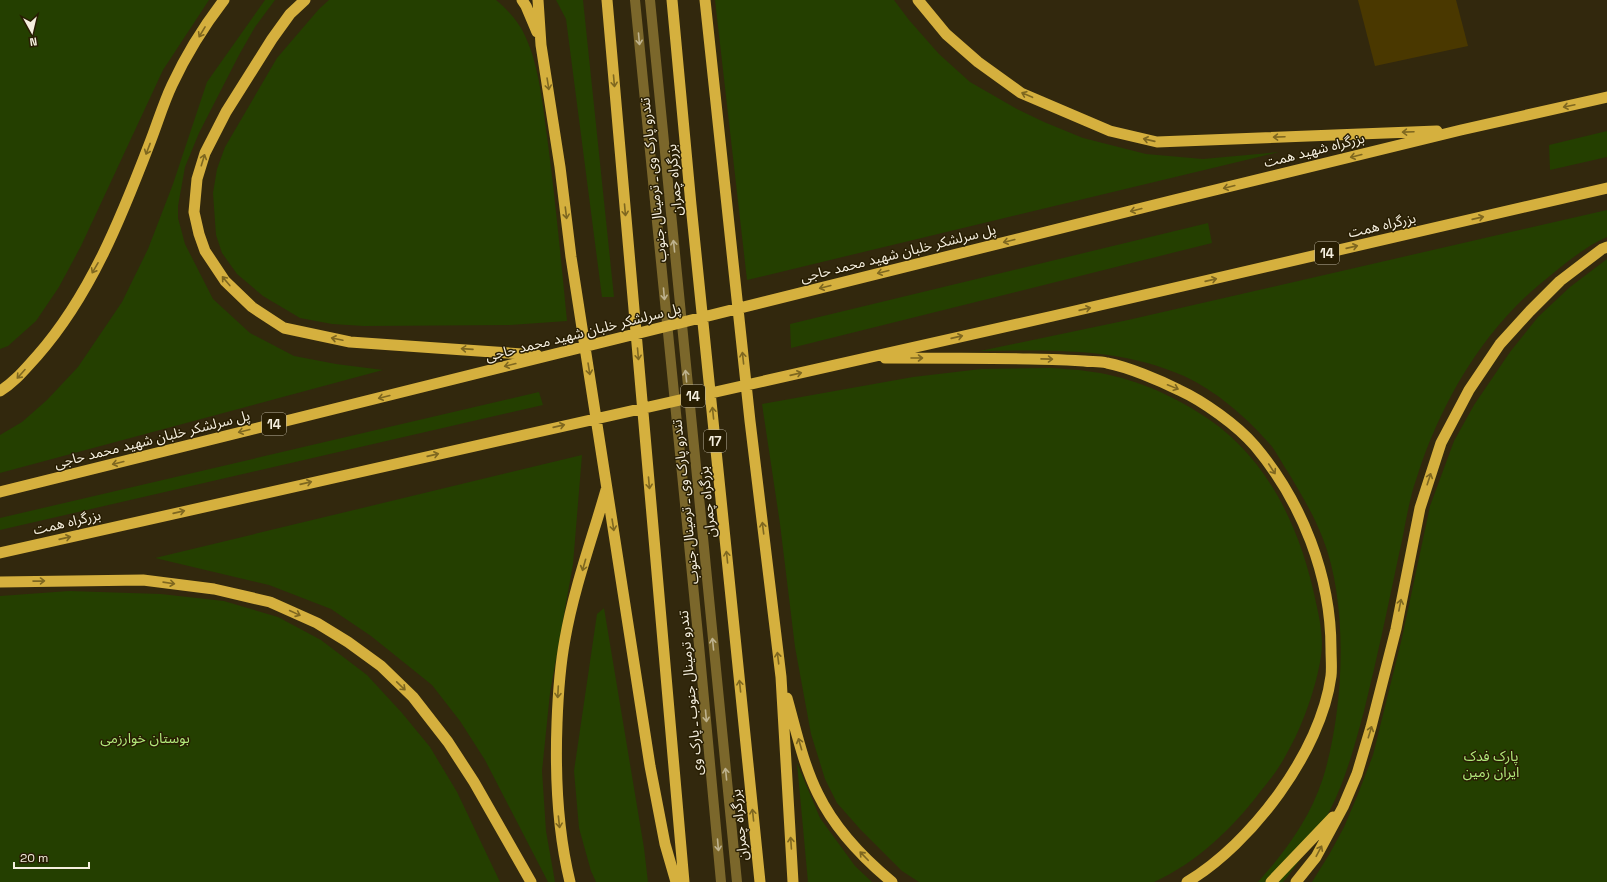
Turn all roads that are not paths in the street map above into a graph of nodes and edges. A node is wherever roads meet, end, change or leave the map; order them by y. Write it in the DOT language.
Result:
graph roads {
  1 [pos="224,0"];
  2 [pos="304,0"];
  3 [pos="522,0"];
  4 [pos="538,0"];
  5 [pos="607,0"];
  6 [pos="635,0"];
  7 [pos="650,0"];
  8 [pos="672,0"];
  9 [pos="705,0"];
  10 [pos="918,0"];
  11 [pos="541,46"];
  12 [pos="1607,97"];
  13 [pos="1461,130"];
  14 [pos="1607,188"];
  15 [pos="1174,200"];
  16 [pos="1607,247"];
  17 [pos="548,356"];
  18 [pos="864,358"];
  19 [pos="0,391"];
  20 [pos="607,487"];
  21 [pos="0,492"];
  22 [pos="0,553"];
  23 [pos="0,582"];
  24 [pos="781,677"];
  25 [pos="1342,807"];
  26 [pos="531,882"];
  27 [pos="570,882"];
  28 [pos="676,882"];
  29 [pos="684,882"];
  30 [pos="721,882"];
  31 [pos="737,882"];
  32 [pos="760,882"];
  33 [pos="793,882"];
  34 [pos="892,882"];
  35 [pos="1187,882"];
  36 [pos="1271,882"];
  37 [pos="1296,882"];
  1 -- 19 [label="highway, one-way"];
  17 -- 2 [label="highway, one-way"];
  3 -- 11 [label="highway"];
  4 -- 11 [label="highway"];
  5 -- 29 [label="highway, one-way"];
  6 -- 30 [label="lane, تندرو ترمینال جنوب ـ پارک وی, one-way"];
  31 -- 7 [label="lane, تندرو پارک وی ـ ترمینال جنوب, one-way"];
  32 -- 8 [label="highway, بزرگراه چمران / 17, one-way"];
  24 -- 9 [label="highway, one-way"];
  13 -- 10 [label="highway, one-way"];
  11 -- 20 [label="highway, one-way"];
  12 -- 13 [label="highway, 14, one-way"];
  13 -- 15 [label="highway, بزرگراه شهید همت / 14, one-way"];
  18 -- 14 [label="highway, بزرگراه همت / 14, one-way"];
  15 -- 17 [label="highway, پل سرلشکر خلبان شهید محمد حاجی / 14, one-way"];
  25 -- 16 [label="highway, one-way"];
  17 -- 21 [label="highway, پل سرلشکر خلبان شهید محمد حاجی / 14, one-way"];
  22 -- 18 [label="highway, بزرگراه همت / 14, one-way"];
  18 -- 35 [label="highway, one-way"];
  20 -- 27 [label="highway, one-way"];
  20 -- 28 [label="highway, one-way"];
  23 -- 26 [label="highway, one-way"];
  33 -- 24 [label="highway, one-way"];
  34 -- 24 [label="highway, one-way"];
  25 -- 36 [label="highway"];
  37 -- 25 [label="highway, one-way"];
}
